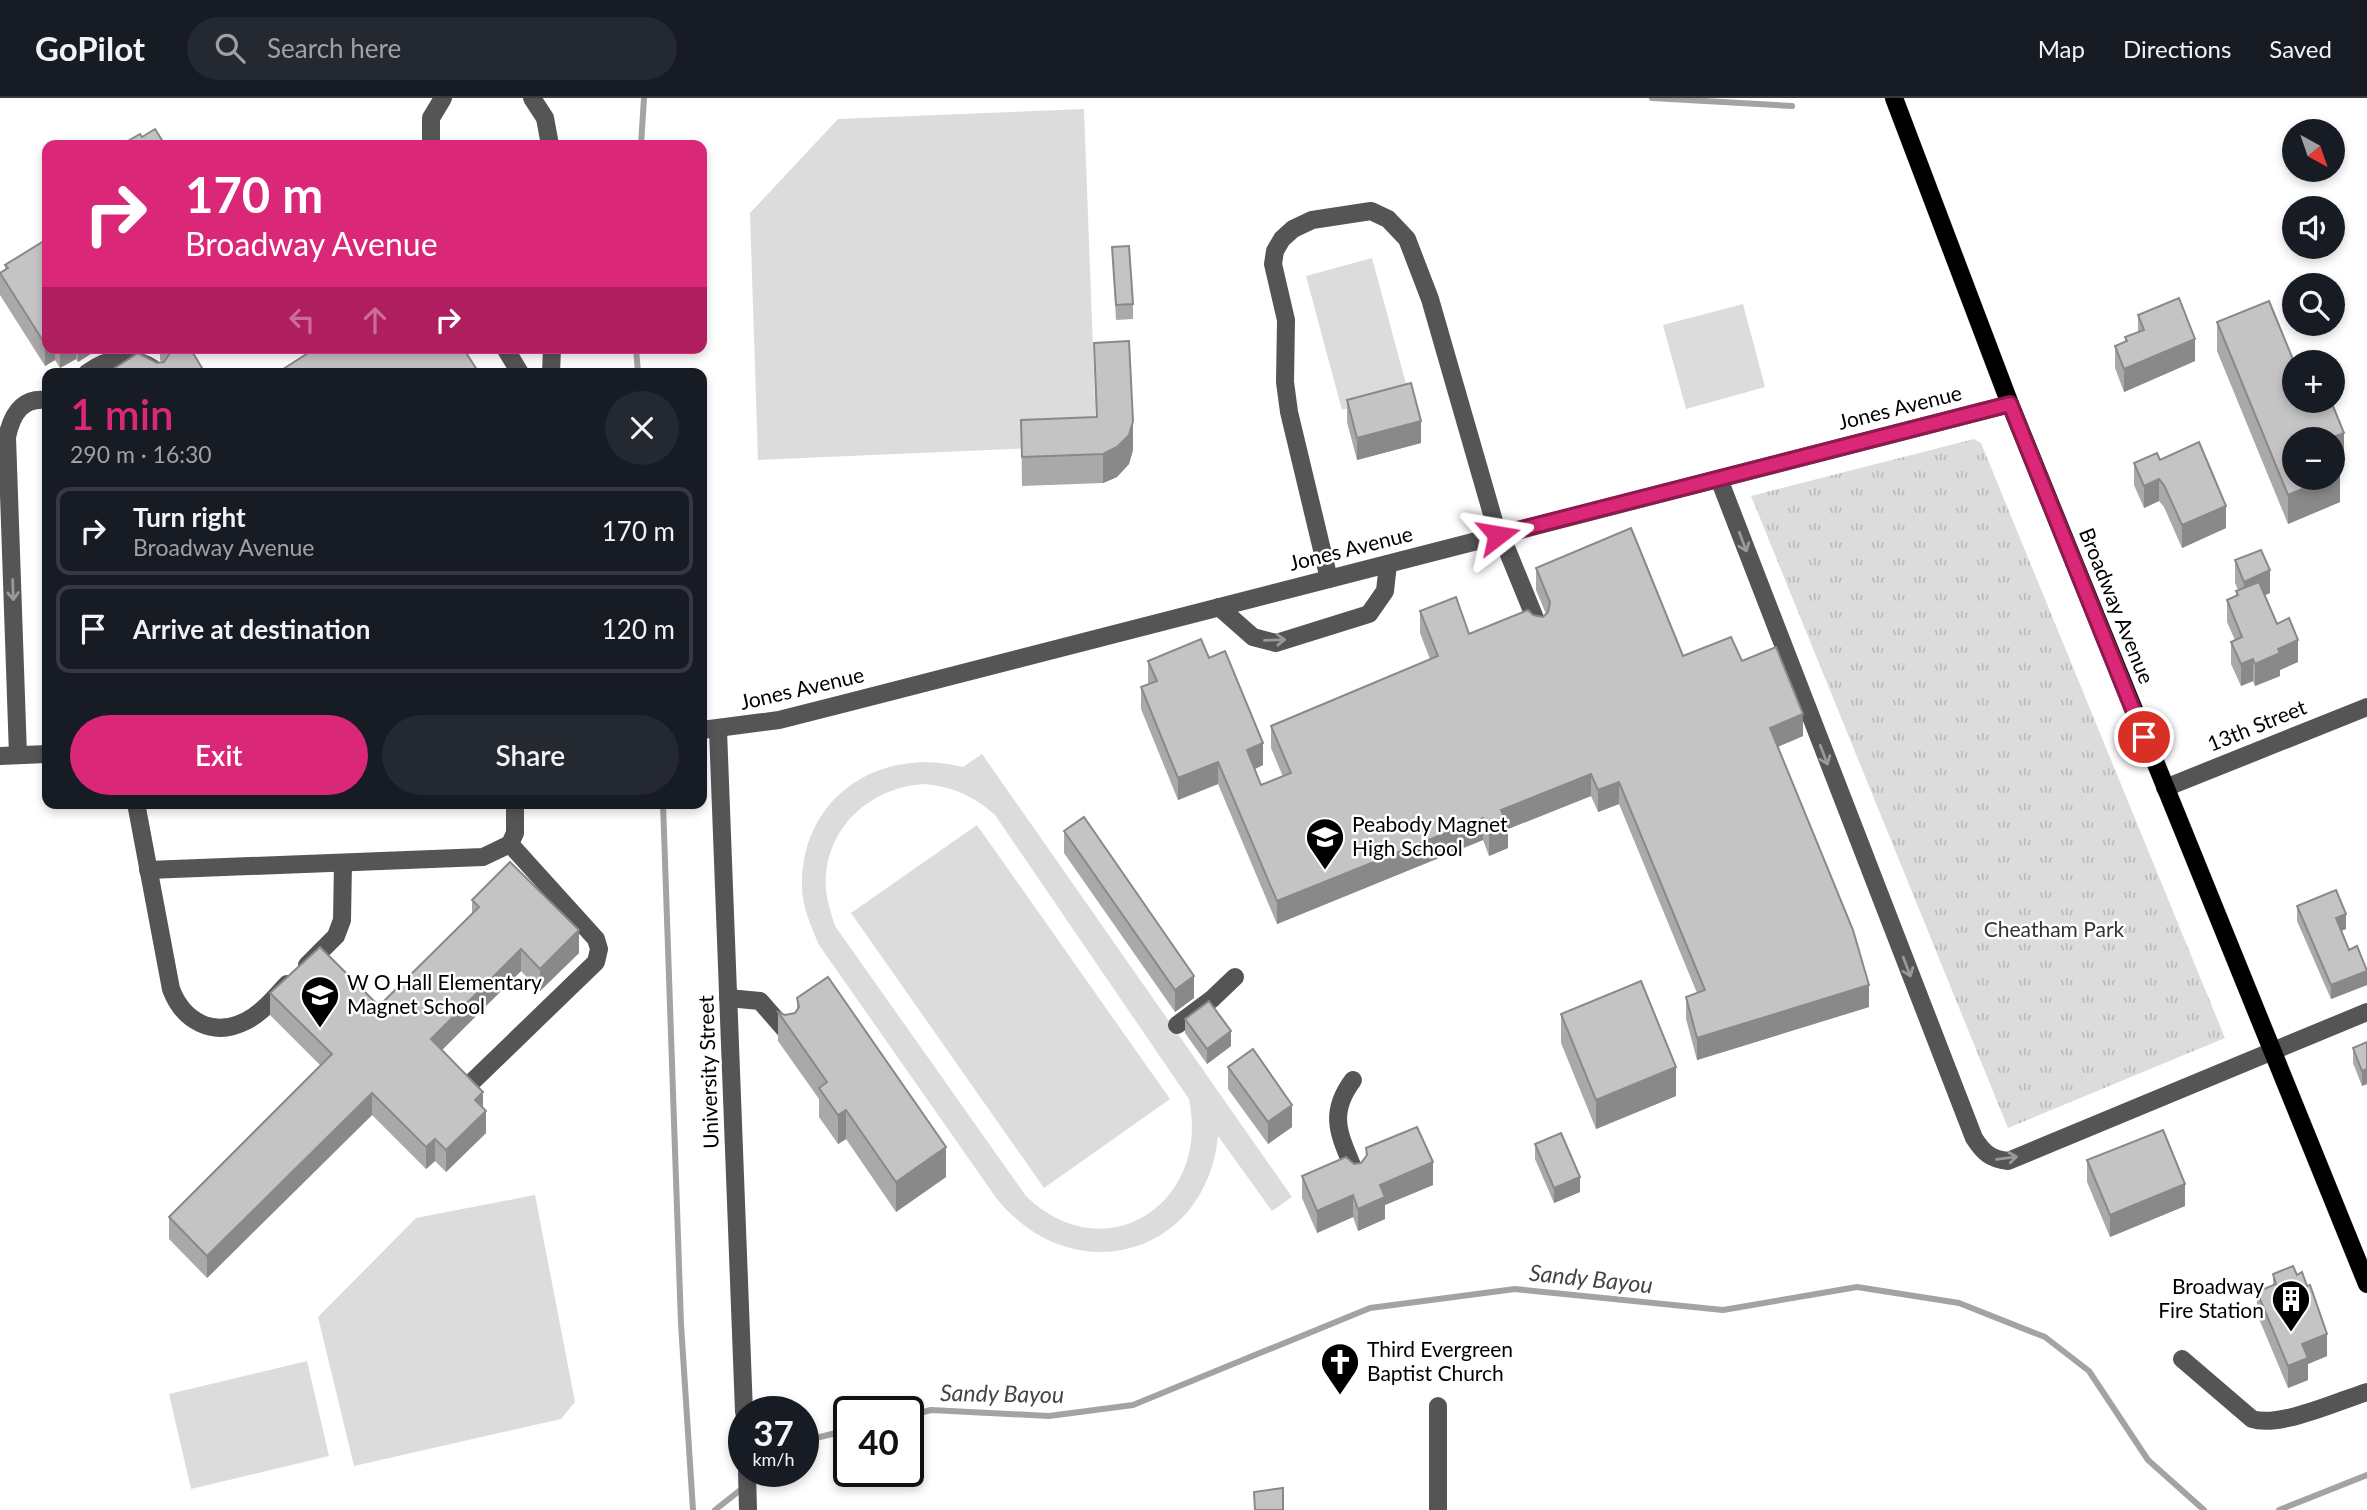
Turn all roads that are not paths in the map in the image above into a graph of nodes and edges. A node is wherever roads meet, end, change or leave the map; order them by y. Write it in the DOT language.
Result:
graph roads {
  1 [pos="443,98"];
  2 [pos="532,98"];
  3 [pos="1894,98"];
  4 [pos="431,140"];
  5 [pos="549,140"];
  6 [pos="97,368"];
  7 [pos="150,368"];
  8 [pos="42,400"];
  9 [pos="2010,404"];
  10 [pos="1718,479"];
  11 [pos="1499,535"];
  12 [pos="1388,564"];
  13 [pos="1329,579"];
  14 [pos="1219,607"];
  15 [pos="1539,628"];
  16 [pos="2367,707"];
  17 [pos="710,730"];
  18 [pos="42,754"];
  19 [pos="0,755"];
  20 [pos="18,755"];
  21 [pos="2165,788"];
  22 [pos="137,809"];
  23 [pos="515,809"];
  24 [pos="510,844"];
  25 [pos="343,863"];
  26 [pos="148,870"];
  27 [pos="1235,977"];
  28 [pos="729,998"];
  29 [pos="2367,1012"];
  30 [pos="1177,1024"];
  31 [pos="788,1033"];
  32 [pos="2272,1052"];
  33 [pos="474,1080"];
  34 [pos="1353,1080"];
  35 [pos="1356,1175"];
  36 [pos="2367,1284"];
  37 [pos="2182,1359"];
  38 [pos="2367,1392"];
  39 [pos="743,1396"];
  40 [pos="1438,1406"];
  41 [pos="747,1487"];
  42 [pos="748,1510"];
  43 [pos="1438,1510"];
  1 -- 4 [label="street"];
  2 -- 5 [label="street"];
  3 -- 9 [label="main road, Broadway Avenue"];
  6 -- 7 [label="street"];
  8 -- 20 [label="street, one-way"];
  9 -- 10 [label="street, Jones Avenue"];
  9 -- 21 [label="main road, Broadway Avenue"];
  10 -- 11 [label="street, Jones Avenue"];
  10 -- 32 [label="street, one-way"];
  11 -- 12 [label="street, Jones Avenue"];
  11 -- 13 [label="street"];
  11 -- 15 [label="street"];
  12 -- 13 [label="street, Jones Avenue"];
  14 -- 12 [label="street, one-way"];
  13 -- 14 [label="street, Jones Avenue"];
  14 -- 17 [label="street, Jones Avenue"];
  16 -- 21 [label="street, 13th Street"];
  17 -- 28 [label="street, University Street"];
  18 -- 20 [label="street"];
  19 -- 20 [label="street"];
  21 -- 32 [label="main road, Broadway Avenue"];
  22 -- 26 [label="street"];
  23 -- 24 [label="street"];
  24 -- 25 [label="street"];
  24 -- 33 [label="street"];
  25 -- 26 [label="street"];
  25 -- 26 [label="street"];
  27 -- 30 [label="street"];
  28 -- 31 [label="street"];
  28 -- 39 [label="street, University Street"];
  29 -- 32 [label="street"];
  32 -- 36 [label="main road, Broadway Avenue"];
  34 -- 35 [label="street"];
  37 -- 38 [label="street"];
  40 -- 43 [label="street"];
  41 -- 42 [label="street"];
}
